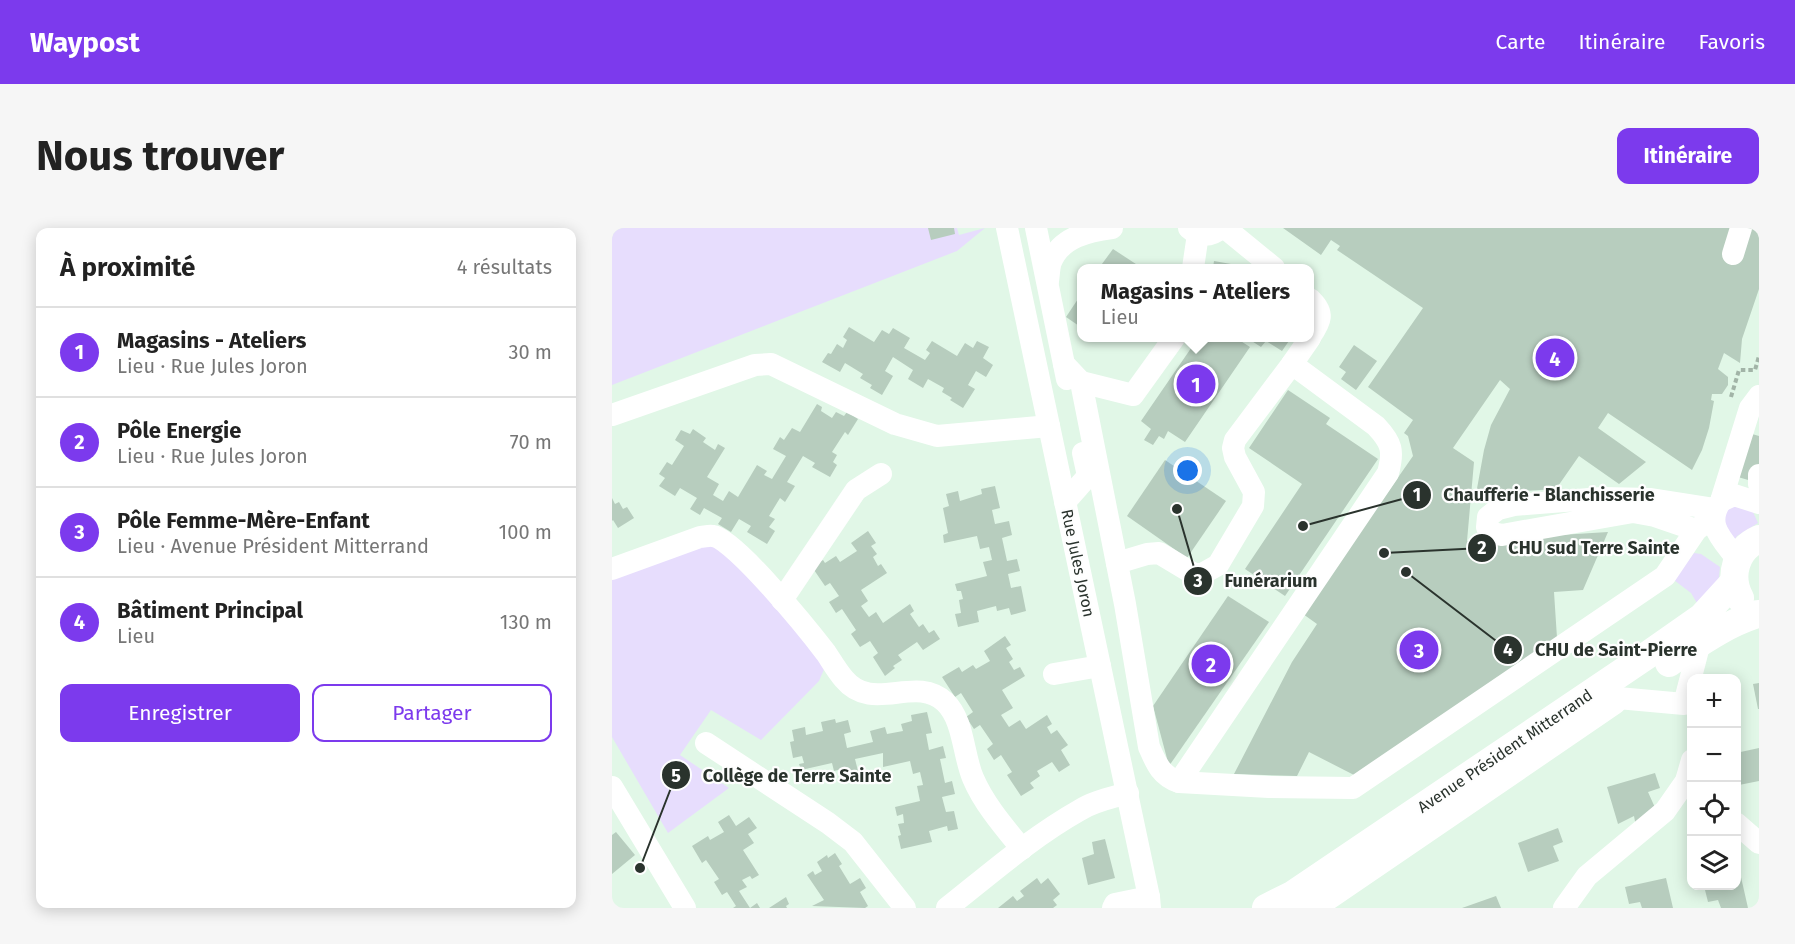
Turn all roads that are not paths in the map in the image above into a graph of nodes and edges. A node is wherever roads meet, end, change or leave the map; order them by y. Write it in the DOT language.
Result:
graph roads {
  1 [pos="1007,228"];
  2 [pos="1036,228"];
  3 [pos="1112,228"];
  4 [pos="1223,228"];
  5 [pos="1741,228"];
  6 [pos="1193,231"];
  7 [pos="1733,254"];
  8 [pos="1193,264"];
  9 [pos="1269,264"];
  10 [pos="1048,286"];
  11 [pos="1314,304"];
  12 [pos="1314,330"];
  13 [pos="1171,342"];
  14 [pos="1307,342"];
  15 [pos="1064,364"];
  16 [pos="1292,364"];
  17 [pos="1081,381"];
  18 [pos="1759,396"];
  19 [pos="612,415"];
  20 [pos="1049,426"];
  21 [pos="881,474"];
  22 [pos="1759,475"];
  23 [pos="1759,484"];
  24 [pos="1065,502"];
  25 [pos="1759,503"];
  26 [pos="1711,514"];
  27 [pos="1759,539"];
  28 [pos="1117,563"];
  29 [pos="612,569"];
  30 [pos="1736,571"];
  31 [pos="782,600"];
  32 [pos="1758,615"];
  33 [pos="1700,642"];
  34 [pos="1100,666"];
  35 [pos="1694,674"];
  36 [pos="1054,675"];
  37 [pos="1618,698"];
  38 [pos="1687,709"];
  39 [pos="706,743"];
  40 [pos="1179,782"];
  41 [pos="1687,785"];
  42 [pos="612,787"];
  43 [pos="1128,793"];
  44 [pos="1741,827"];
  45 [pos="1759,843"];
  46 [pos="1022,849"];
  47 [pos="1153,904"];
  48 [pos="685,908"];
  49 [pos="905,908"];
  50 [pos="946,908"];
  51 [pos="1113,908"];
  52 [pos="1266,908"];
  53 [pos="1310,908"];
  54 [pos="1564,908"];
  1 -- 20 [label="street, Rue Jules Joron"];
  2 -- 10 [label="street"];
  3 -- 10 [label="street"];
  4 -- 6 [label="street"];
  4 -- 9 [label="street"];
  5 -- 7 [label="street"];
  6 -- 8 [label="street"];
  10 -- 15 [label="street"];
  11 -- 12 [label="street"];
  13 -- 17 [label="street"];
  14 -- 16 [label="street"];
  15 -- 17 [label="street"];
  15 -- 24 [label="street"];
  16 -- 28 [label="street"];
  16 -- 40 [label="street"];
  17 -- 28 [label="street"];
  18 -- 26 [label="street"];
  19 -- 20 [label="street"];
  20 -- 24 [label="street, Rue Jules Joron"];
  21 -- 31 [label="street"];
  22 -- 23 [label="street"];
  24 -- 34 [label="street, Rue Jules Joron"];
  25 -- 26 [label="street"];
  26 -- 26 [label="street"];
  26 -- 30 [label="street"];
  26 -- 40 [label="street"];
  27 -- 30 [label="main road, Avenue Président Mitterrand"];
  28 -- 40 [label="street"];
  29 -- 31 [label="street"];
  30 -- 32 [label="main road"];
  30 -- 52 [label="main road, Avenue Président Mitterrand"];
  31 -- 46 [label="street"];
  32 -- 33 [label="main road, Avenue Président Mitterrand"];
  33 -- 35 [label="street"];
  33 -- 37 [label="main road, Avenue Président Mitterrand"];
  34 -- 36 [label="street"];
  34 -- 43 [label="street, Rue Jules Joron"];
  37 -- 38 [label="street"];
  37 -- 53 [label="main road, Avenue Président Mitterrand"];
  39 -- 49 [label="street"];
  41 -- 54 [label="street"];
  42 -- 48 [label="street"];
  43 -- 46 [label="street"];
  43 -- 47 [label="street, Rue Jules Joron"];
  44 -- 45 [label="street"];
  46 -- 50 [label="street"];
  47 -- 51 [label="street"];
}
